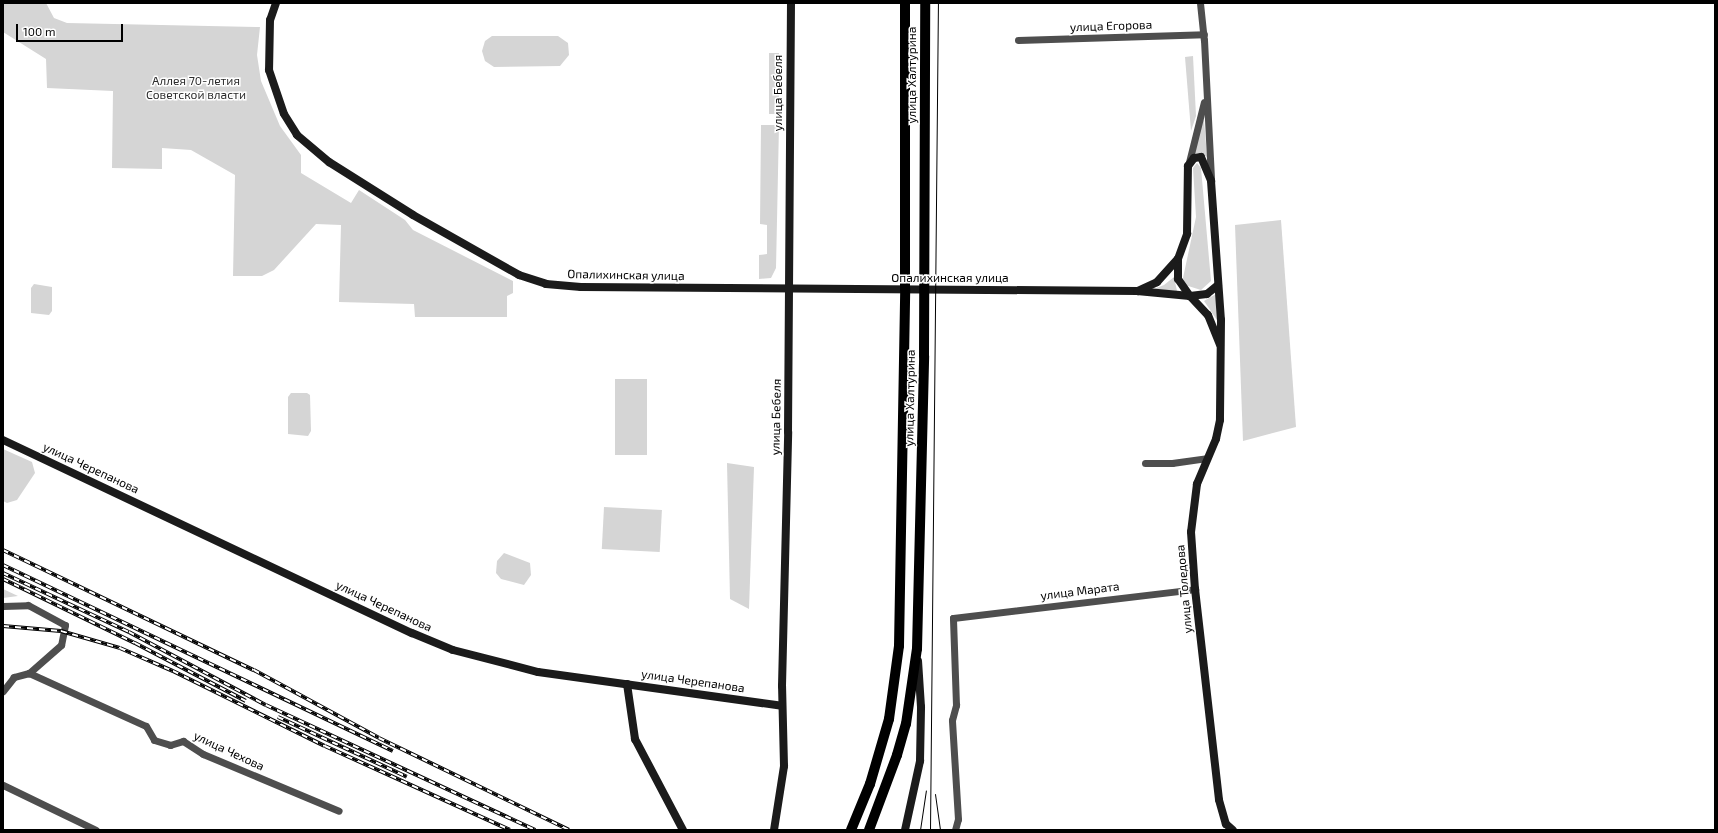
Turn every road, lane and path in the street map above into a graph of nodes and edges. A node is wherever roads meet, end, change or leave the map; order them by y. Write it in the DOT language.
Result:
graph roads {
  1 [pos="276,3"];
  2 [pos="791,3"];
  3 [pos="905,3"];
  4 [pos="925,3"];
  5 [pos="1200,3"];
  6 [pos="1204,34"];
  7 [pos="1018,40"];
  8 [pos="1206,96"];
  9 [pos="1188,166"];
  10 [pos="1211,181"];
  11 [pos="1178,259"];
  12 [pos="1218,285"];
  13 [pos="789,289"];
  14 [pos="905,289"];
  15 [pos="924,290"];
  16 [pos="1137,291"];
  17 [pos="1190,296"];
  18 [pos="1220,345"];
  19 [pos="3,440"];
  20 [pos="1207,458"];
  21 [pos="1145,463"];
  22 [pos="1194,589"];
  23 [pos="3,606"];
  24 [pos="917,649"];
  25 [pos="29,672"];
  26 [pos="627,684"];
  27 [pos="3,691"];
  28 [pos="782,706"];
  29 [pos="3,785"];
  30 [pos="339,811"];
  31 [pos="96,830"];
  32 [pos="683,830"];
  33 [pos="774,830"];
  34 [pos="851,830"];
  35 [pos="869,830"];
  36 [pos="905,830"];
  37 [pos="955,830"];
  38 [pos="1233,830"];
  1 -- 13 [label="street, Опалихинская улица"];
  2 -- 13 [label="street, улица Бебеля"];
  3 -- 14 [label="main road, улица Халтурина"];
  4 -- 15 [label="main road, улица Халтурина"];
  5 -- 6 [label="street"];
  6 -- 7 [label="street, улица Егорова"];
  6 -- 8 [label="street"];
  8 -- 9 [label="street"];
  8 -- 10 [label="street"];
  9 -- 10 [label="street, улица Толедова"];
  9 -- 11 [label="street"];
  10 -- 12 [label="street, улица Толедова"];
  11 -- 16 [label="street"];
  11 -- 17 [label="street"];
  12 -- 17 [label="street, Опалихинская улица"];
  12 -- 18 [label="street, улица Толедова"];
  13 -- 14 [label="street, Опалихинская улица"];
  13 -- 28 [label="street, улица Бебеля"];
  14 -- 15 [label="street, Опалихинская улица"];
  14 -- 34 [label="main road, улица Халтурина"];
  15 -- 16 [label="street, Опалихинская улица"];
  15 -- 24 [label="main road, улица Халтурина"];
  16 -- 17 [label="street, Опалихинская улица"];
  17 -- 18 [label="street"];
  18 -- 20 [label="street, улица Толедова"];
  19 -- 26 [label="street, улица Черепанова"];
  20 -- 21 [label="street"];
  20 -- 22 [label="street, улица Толедова"];
  22 -- 37 [label="street, улица Марата"];
  22 -- 38 [label="street, улица Толедова"];
  23 -- 25 [label="street"];
  24 -- 35 [label="main road, улица Халтурина"];
  24 -- 36 [label="street"];
  25 -- 27 [label="street"];
  25 -- 30 [label="street, улица Чехова"];
  26 -- 28 [label="street, улица Черепанова"];
  26 -- 32 [label="street"];
  28 -- 33 [label="street, улица Бебеля"];
  29 -- 31 [label="street"];
}
